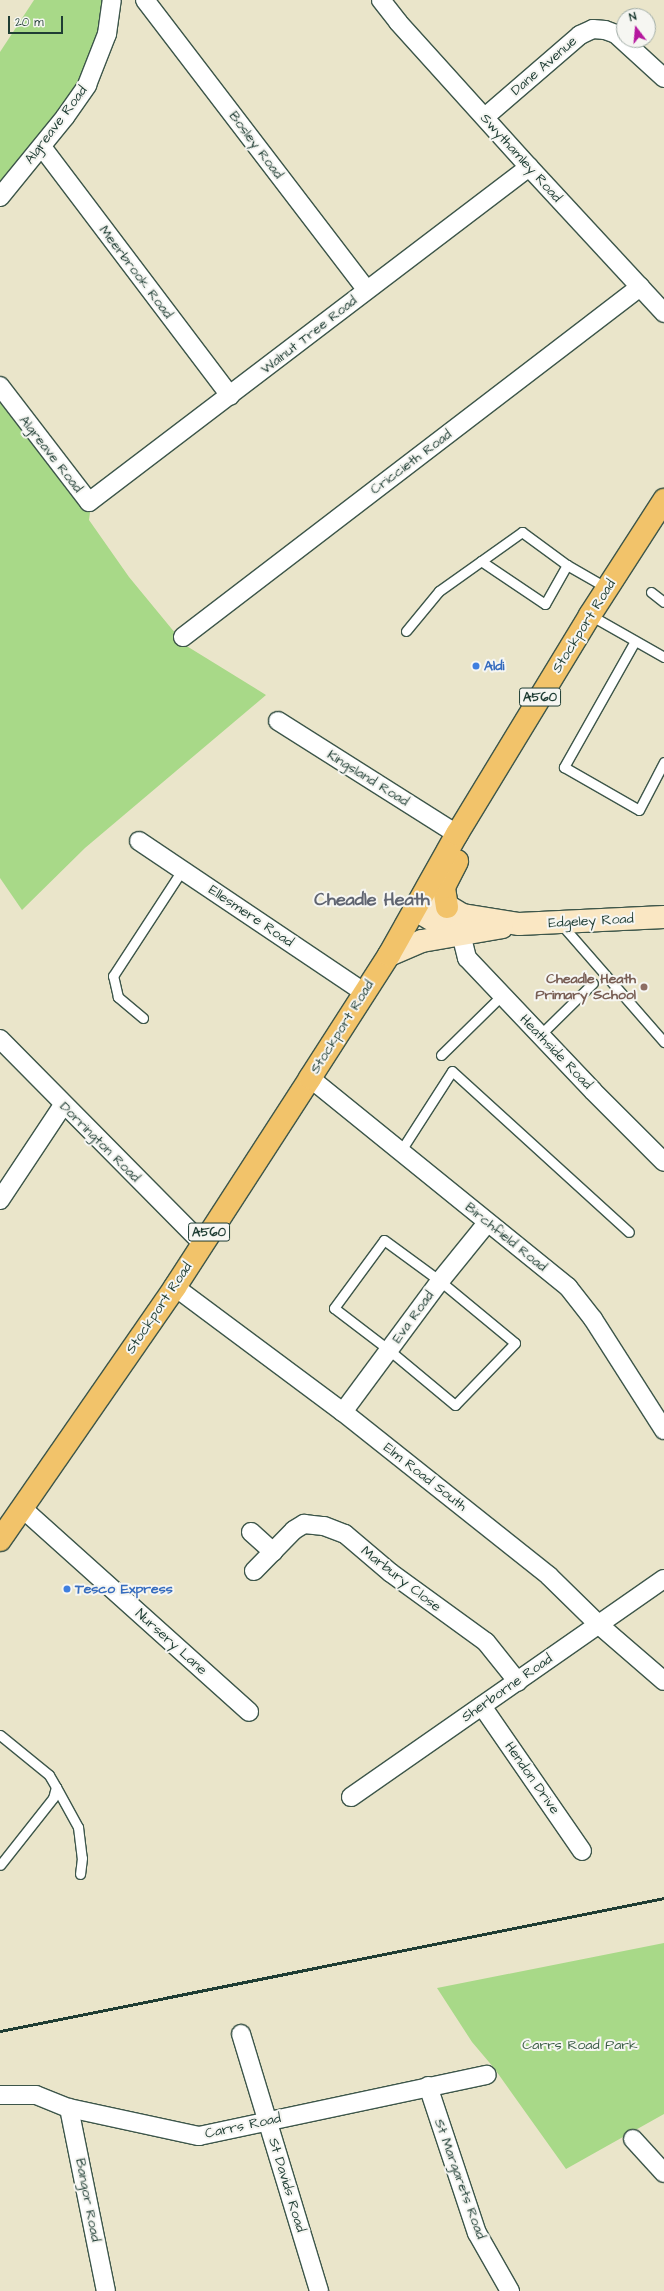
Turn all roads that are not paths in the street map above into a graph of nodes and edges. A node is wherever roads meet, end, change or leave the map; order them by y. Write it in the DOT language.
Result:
graph roads {
  1 [pos="112,0"];
  2 [pos="145,0"];
  3 [pos="381,0"];
  4 [pos="664,78"];
  5 [pos="485,118"];
  6 [pos="42,147"];
  7 [pos="529,167"];
  8 [pos="0,197"];
  9 [pos="640,288"];
  10 [pos="367,290"];
  11 [pos="664,314"];
  12 [pos="0,386"];
  13 [pos="230,396"];
  14 [pos="664,500"];
  15 [pos="88,502"];
  16 [pos="480,561"];
  17 [pos="567,565"];
  18 [pos="607,588"];
  19 [pos="651,592"];
  20 [pos="664,602"];
  21 [pos="590,615"];
  22 [pos="406,631"];
  23 [pos="183,637"];
  24 [pos="635,641"];
  25 [pos="664,657"];
  26 [pos="278,721"];
  27 [pos="664,762"];
  28 [pos="457,834"];
  29 [pos="139,841"];
  30 [pos="182,870"];
  31 [pos="418,903"];
  32 [pos="447,907"];
  33 [pos="664,917"];
  34 [pos="560,923"];
  35 [pos="519,924"];
  36 [pos="459,934"];
  37 [pos="388,955"];
  38 [pos="593,984"];
  39 [pos="364,992"];
  40 [pos="502,995"];
  41 [pos="143,1018"];
  42 [pos="540,1035"];
  43 [pos="0,1039"];
  44 [pos="664,1042"];
  45 [pos="441,1055"];
  46 [pos="310,1078"];
  47 [pos="63,1105"];
  48 [pos="400,1152"];
  49 [pos="664,1162"];
  50 [pos="0,1200"];
  51 [pos="487,1223"];
  52 [pos="629,1232"];
  53 [pos="202,1243"];
  54 [pos="440,1281"];
  55 [pos="175,1286"];
  56 [pos="389,1350"];
  57 [pos="343,1412"];
  58 [pos="664,1430"];
  59 [pos="22,1508"];
  60 [pos="251,1532"];
  61 [pos="0,1540"];
  62 [pos="273,1552"];
  63 [pos="254,1571"];
  64 [pos="664,1580"];
  65 [pos="598,1624"];
  66 [pos="664,1681"];
  67 [pos="518,1682"];
  68 [pos="482,1706"];
  69 [pos="249,1712"];
  70 [pos="0,1735"];
  71 [pos="56,1787"];
  72 [pos="351,1797"];
  73 [pos="582,1851"];
  74 [pos="0,1865"];
  75 [pos="80,1874"];
  76 [pos="241,2034"];
  77 [pos="487,2075"];
  78 [pos="428,2086"];
  79 [pos="0,2095"];
  80 [pos="69,2108"];
  81 [pos="267,2121"];
  82 [pos="633,2139"];
  83 [pos="664,2173"];
  84 [pos="106,2291"];
  85 [pos="319,2291"];
  86 [pos="510,2291"];
  1 -- 6 [label="street, Algreave Road"];
  2 -- 10 [label="street, Bosley Road"];
  3 -- 5 [label="street, Swythamley Road"];
  4 -- 5 [label="street, Dane Avenue"];
  5 -- 7 [label="street, Swythamley Road"];
  6 -- 8 [label="street, Algreave Road"];
  6 -- 13 [label="street, Meerbrook Road"];
  7 -- 9 [label="street, Swythamley Road"];
  7 -- 10 [label="street, Walnut Tree Road"];
  9 -- 11 [label="street, Swythamley Road"];
  9 -- 23 [label="street, Criccieth Road"];
  10 -- 13 [label="street, Walnut Tree Road"];
  12 -- 15 [label="street, Algreave Road"];
  13 -- 15 [label="street, Walnut Tree Road"];
  14 -- 18 [label="main road, Stockport Road / A560"];
  16 -- 17 [label="lane"];
  16 -- 17 [label="lane"];
  16 -- 22 [label="lane"];
  17 -- 18 [label="lane"];
  18 -- 21 [label="main road, Stockport Road / A560"];
  19 -- 20 [label="lane"];
  21 -- 24 [label="lane"];
  21 -- 28 [label="main road, Stockport Road / A560"];
  24 -- 25 [label="lane"];
  24 -- 27 [label="lane"];
  26 -- 28 [label="street, Kingsland Road"];
  28 -- 31 [label="main road, Stockport Road / A560"];
  28 -- 32 [label="main road"];
  29 -- 30 [label="street, Ellesmere Road"];
  30 -- 39 [label="street, Ellesmere Road"];
  30 -- 41 [label="lane"];
  31 -- 32 [label="main road, Edgeley Road"];
  31 -- 36 [label="main road"];
  31 -- 37 [label="main road, Stockport Road / A560"];
  32 -- 35 [label="main road, Edgeley Road"];
  33 -- 34 [label="main road, Edgeley Road"];
  34 -- 35 [label="main road, Edgeley Road"];
  34 -- 44 [label="lane"];
  35 -- 36 [label="main road, Edgeley Road"];
  36 -- 37 [label="main road, Edgeley Road"];
  36 -- 40 [label="street, Heathside Road"];
  37 -- 39 [label="main road, Stockport Road / A560"];
  38 -- 42 [label="lane"];
  39 -- 46 [label="main road, Stockport Road / A560"];
  40 -- 42 [label="street, Heathside Road"];
  40 -- 45 [label="lane"];
  42 -- 49 [label="street, Heathside Road"];
  43 -- 47 [label="street, Dorrington Road"];
  46 -- 48 [label="street, Birchfield Road"];
  46 -- 53 [label="main road, Stockport Road / A560"];
  47 -- 50 [label="street"];
  47 -- 53 [label="street, Dorrington Road"];
  48 -- 51 [label="street, Birchfield Road"];
  48 -- 52 [label="lane"];
  51 -- 54 [label="street, Eva Road"];
  51 -- 58 [label="street, Birchfield Road"];
  53 -- 55 [label="main road, Stockport Road / A560"];
  54 -- 56 [label="street, Eva Road"];
  54 -- 56 [label="lane"];
  54 -- 56 [label="lane"];
  55 -- 57 [label="street, Elm Road South"];
  55 -- 59 [label="main road, Stockport Road / A560"];
  56 -- 57 [label="street, Eva Road"];
  57 -- 65 [label="street, Elm Road South"];
  59 -- 61 [label="main road, Stockport Road / A560"];
  59 -- 69 [label="street, Nursery Lane"];
  60 -- 62 [label="street"];
  62 -- 63 [label="street, Marbury Close"];
  62 -- 67 [label="street, Marbury Close"];
  64 -- 65 [label="street, Sherborne Road"];
  65 -- 66 [label="street, Elm Road South"];
  65 -- 67 [label="street, Sherborne Road"];
  67 -- 68 [label="street, Sherborne Road"];
  68 -- 72 [label="street, Sherborne Road"];
  68 -- 73 [label="street, Hendon Drive"];
  70 -- 71 [label="lane"];
  71 -- 74 [label="lane"];
  71 -- 75 [label="lane"];
  76 -- 81 [label="street, St Davids Road"];
  77 -- 78 [label="street, Carrs Road"];
  78 -- 81 [label="street, Carrs Road"];
  78 -- 86 [label="street, St Margarets Road"];
  79 -- 80 [label="street, Carrs Road"];
  80 -- 81 [label="street, Carrs Road"];
  80 -- 84 [label="street, Bangor Road"];
  81 -- 85 [label="street, St Davids Road"];
  82 -- 83 [label="street"];
}
